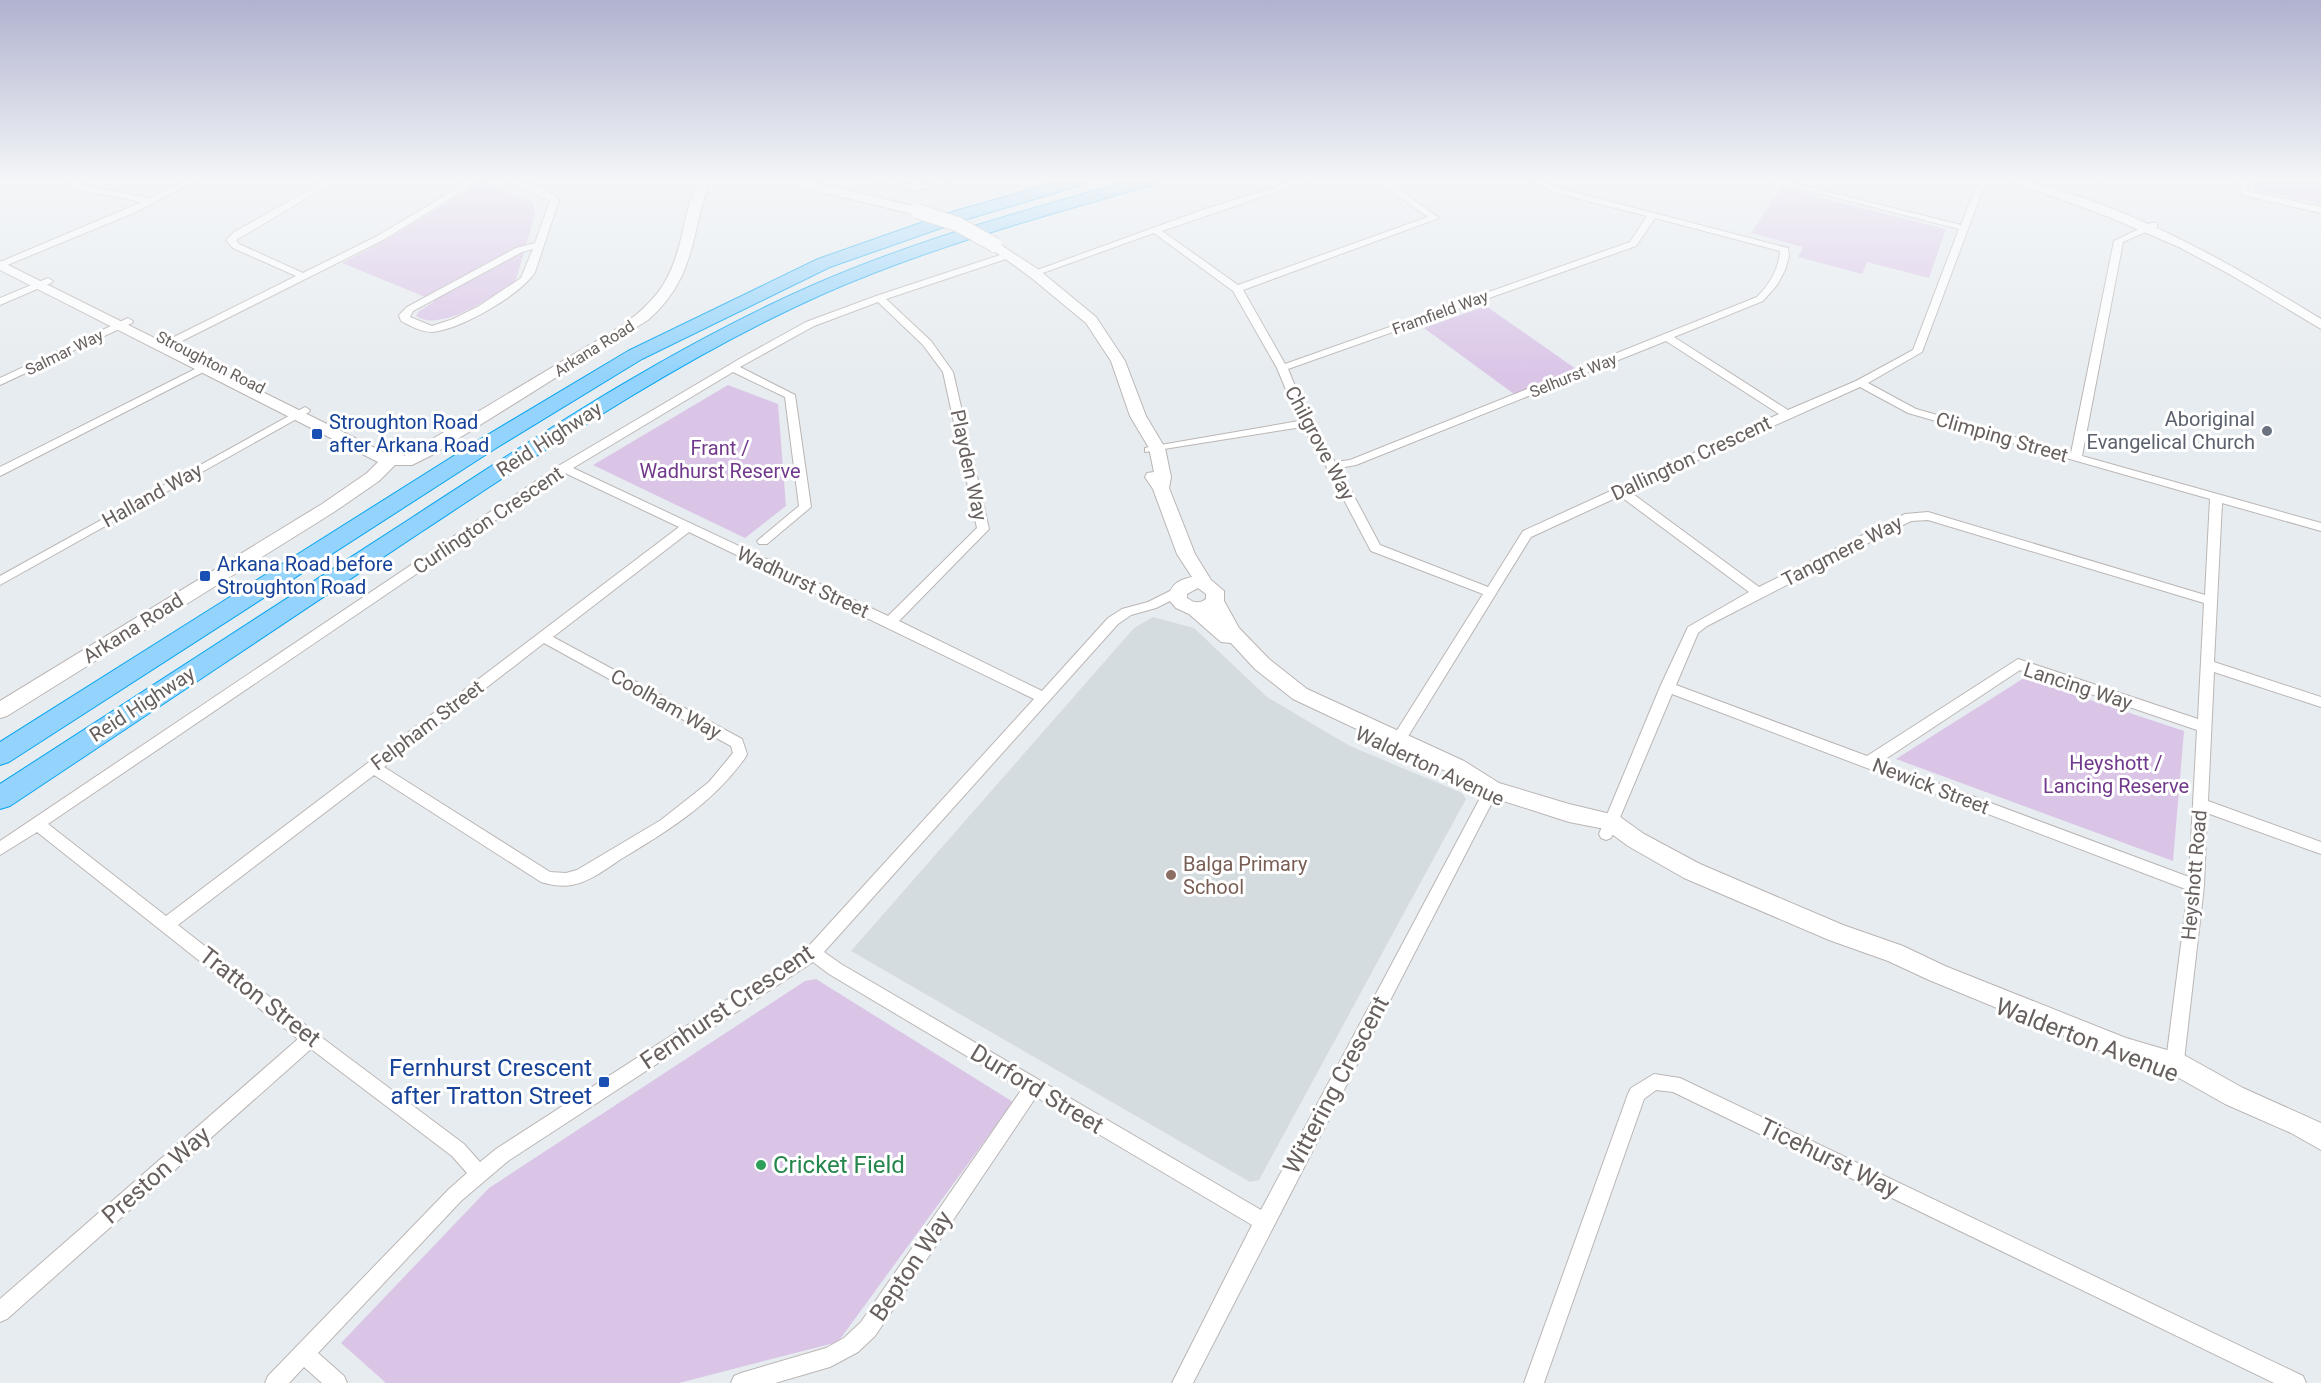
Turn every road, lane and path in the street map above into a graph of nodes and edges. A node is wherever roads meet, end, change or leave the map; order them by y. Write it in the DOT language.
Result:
graph roads {
  1 [pos="539,245"];
  2 [pos="50,246"];
  3 [pos="236,246"];
  4 [pos="365,246"];
  5 [pos="537,246"];
  6 [pos="676,246"];
  7 [pos="685,246"];
  8 [pos="874,246"];
  9 [pos="931,246"];
  10 [pos="996,246"];
  11 [pos="1111,246"];
  12 [pos="1177,246"];
  13 [pos="1359,246"];
  14 [pos="1629,246"];
  15 [pos="1769,246"];
  16 [pos="1957,246"];
  17 [pos="2118,246"];
  18 [pos="2187,246"];
  19 [pos="2193,246"];
  20 [pos="1009,255"];
  21 [pos="5,263"];
  22 [pos="1034,273"];
  23 [pos="303,276"];
  24 [pos="44,283"];
  25 [pos="1238,289"];
  26 [pos="879,298"];
  27 [pos="0,302"];
  28 [pos="2321,318"];
  29 [pos="123,323"];
  30 [pos="2321,325"];
  31 [pos="1667,337"];
  32 [pos="168,344"];
  33 [pos="208,366"];
  34 [pos="733,368"];
  35 [pos="1282,368"];
  36 [pos="0,382"];
  37 [pos="1860,383"];
  38 [pos="301,412"];
  39 [pos="1787,414"];
  40 [pos="1305,423"];
  41 [pos="1153,449"];
  42 [pos="401,457"];
  43 [pos="2076,458"];
  44 [pos="1332,466"];
  45 [pos="564,468"];
  46 [pos="0,472"];
  47 [pos="1620,490"];
  48 [pos="2216,497"];
  49 [pos="687,527"];
  50 [pos="2321,527"];
  51 [pos="764,541"];
  52 [pos="0,581"];
  53 [pos="1490,592"];
  54 [pos="1758,593"];
  55 [pos="1194,596"];
  56 [pos="2211,601"];
  57 [pos="890,622"];
  58 [pos="543,637"];
  59 [pos="2207,665"];
  60 [pos="1667,687"];
  61 [pos="1042,697"];
  62 [pos="2321,702"];
  63 [pos="0,711"];
  64 [pos="2204,727"];
  65 [pos="1396,744"];
  66 [pos="0,755"];
  67 [pos="1869,762"];
  68 [pos="373,767"];
  69 [pos="1490,793"];
  70 [pos="0,798"];
  71 [pos="2200,804"];
  72 [pos="37,824"];
  73 [pos="1608,828"];
  74 [pos="2321,848"];
  75 [pos="0,849"];
  76 [pos="2196,886"];
  77 [pos="168,924"];
  78 [pos="813,953"];
  79 [pos="311,1039"];
  80 [pos="2174,1068"];
  81 [pos="1033,1087"];
  82 [pos="2321,1137"];
  83 [pos="2321,1150"];
  84 [pos="479,1174"];
  85 [pos="1264,1222"];
  86 [pos="0,1312"];
  87 [pos="304,1354"];
  88 [pos="275,1383"];
  89 [pos="336,1383"];
  90 [pos="741,1383"];
  91 [pos="1182,1383"];
  92 [pos="1534,1383"];
  93 [pos="2296,1383"];
  1 -- 5 [label="street"];
  2 -- 21 [label="street"];
  3 -- 23 [label="street"];
  4 -- 23 [label="street"];
  6 -- 42 [label="street, Arkana Road"];
  7 -- 42 [label="street, Arkana Road"];
  8 -- 66 [label="highway, Reid Highway"];
  9 -- 70 [label="highway, Reid Highway"];
  10 -- 20 [label="street, bridge"];
  11 -- 22 [label="street"];
  12 -- 25 [label="street, Chilgrove Way"];
  13 -- 25 [label="street"];
  14 -- 35 [label="street, Framfield Way"];
  15 -- 31 [label="street, Selhurst Way"];
  16 -- 37 [label="street, Dallington Crescent"];
  17 -- 43 [label="street"];
  18 -- 30 [label="street"];
  19 -- 28 [label="street"];
  20 -- 22 [label="street"];
  20 -- 26 [label="street, Curlington Crescent"];
  21 -- 24 [label="street, Stroughton Road"];
  22 -- 41 [label="street"];
  23 -- 32 [label="street"];
  24 -- 27 [label="street"];
  24 -- 29 [label="street, Stroughton Road"];
  25 -- 35 [label="street, Chilgrove Way"];
  26 -- 34 [label="street, Curlington Crescent"];
  26 -- 57 [label="street, Playden Way"];
  29 -- 32 [label="street, Stroughton Road"];
  29 -- 36 [label="street, Salmar Way"];
  31 -- 39 [label="street"];
  31 -- 44 [label="street, Selhurst Way"];
  32 -- 33 [label="street, Stroughton Road"];
  33 -- 38 [label="street, Stroughton Road"];
  33 -- 46 [label="street"];
  34 -- 45 [label="street, Curlington Crescent"];
  34 -- 51 [label="street"];
  35 -- 40 [label="street, Chilgrove Way"];
  37 -- 39 [label="street, Dallington Crescent"];
  37 -- 43 [label="street, Climping Street"];
  38 -- 42 [label="street, Stroughton Road"];
  38 -- 52 [label="street, Halland Way"];
  39 -- 47 [label="street, Dallington Crescent"];
  40 -- 41 [label="street"];
  40 -- 44 [label="street, Chilgrove Way"];
  41 -- 55 [label="street"];
  42 -- 63 [label="street, Arkana Road"];
  43 -- 48 [label="street, Climping Street"];
  44 -- 53 [label="street, Chilgrove Way"];
  45 -- 49 [label="street, Wadhurst Street"];
  45 -- 72 [label="street, Curlington Crescent"];
  47 -- 53 [label="street, Dallington Crescent"];
  47 -- 54 [label="street"];
  48 -- 50 [label="street, Climping Street"];
  48 -- 56 [label="street, Heyshott Road"];
  49 -- 57 [label="street, Wadhurst Street"];
  49 -- 58 [label="street, Felpham Street"];
  53 -- 65 [label="street, Dallington Crescent"];
  54 -- 56 [label="street, Tangmere Way"];
  54 -- 60 [label="street, Tangmere Way"];
  55 -- 61 [label="street, Fernhurst Crescent"];
  55 -- 65 [label="street, Walderton Avenue"];
  56 -- 59 [label="street, Heyshott Road"];
  57 -- 61 [label="street, Wadhurst Street"];
  58 -- 68 [label="street, Felpham Street"];
  58 -- 68 [label="street, Coolham Way"];
  59 -- 62 [label="street"];
  59 -- 64 [label="street, Heyshott Road"];
  60 -- 67 [label="street, Newick Street"];
  60 -- 73 [label="street, Tangmere Way"];
  61 -- 78 [label="street, Fernhurst Crescent"];
  64 -- 67 [label="street, Lancing Way"];
  64 -- 71 [label="street, Heyshott Road"];
  65 -- 69 [label="street, Walderton Avenue"];
  67 -- 76 [label="street, Newick Street"];
  68 -- 77 [label="street, Felpham Street"];
  69 -- 73 [label="street, Walderton Avenue"];
  69 -- 85 [label="street, Wittering Crescent"];
  71 -- 74 [label="street"];
  71 -- 76 [label="street, Heyshott Road"];
  72 -- 75 [label="street, Curlington Crescent"];
  72 -- 77 [label="street, Tratton Street"];
  73 -- 80 [label="street, Walderton Avenue"];
  76 -- 80 [label="street, Heyshott Road"];
  77 -- 79 [label="street, Tratton Street"];
  78 -- 81 [label="street, Durford Street"];
  78 -- 84 [label="street, Fernhurst Crescent"];
  79 -- 84 [label="street, Tratton Street"];
  79 -- 86 [label="street, Preston Way"];
  80 -- 82 [label="street, Walderton Avenue"];
  80 -- 83 [label="street, Walderton Avenue"];
  81 -- 85 [label="street, Durford Street"];
  81 -- 90 [label="street, Bepton Way"];
  84 -- 87 [label="street, Fernhurst Crescent"];
  85 -- 91 [label="street, Wittering Crescent"];
  87 -- 88 [label="street, Fernhurst Crescent"];
  87 -- 89 [label="street"];
  92 -- 93 [label="street, Ticehurst Way"];
}
